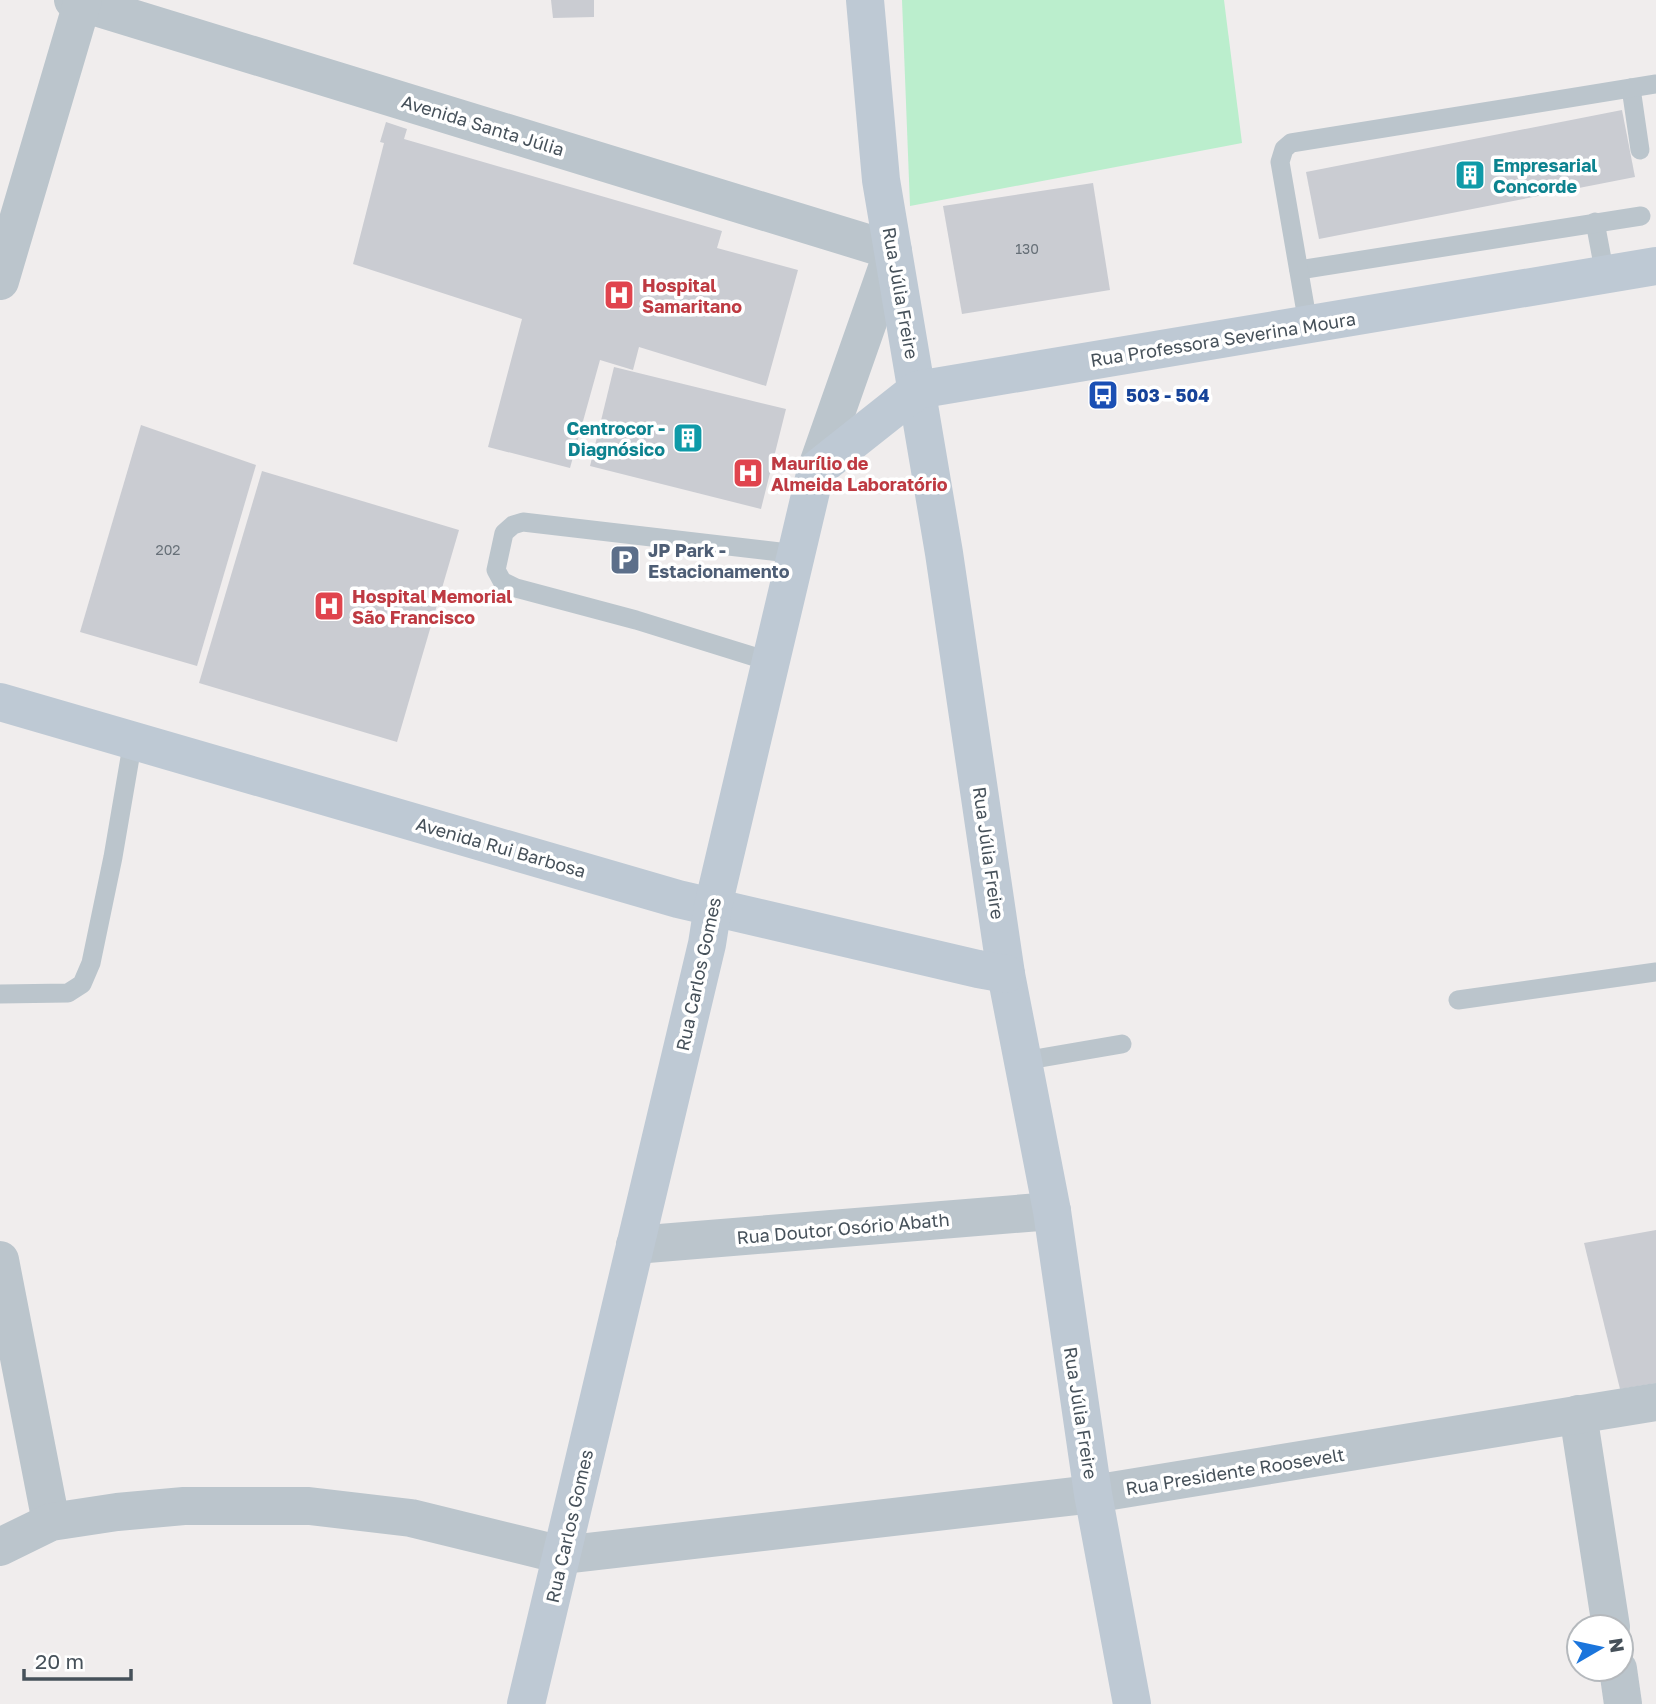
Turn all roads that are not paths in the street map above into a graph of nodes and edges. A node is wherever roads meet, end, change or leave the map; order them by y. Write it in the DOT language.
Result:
graph roads {
  1 [pos="865,0"];
  2 [pos="79,1"];
  3 [pos="1656,84"];
  4 [pos="1631,88"];
  5 [pos="1640,150"];
  6 [pos="1641,216"];
  7 [pos="1595,222"];
  8 [pos="893,251"];
  9 [pos="1656,266"];
  10 [pos="1299,270"];
  11 [pos="1605,275"];
  12 [pos="0,281"];
  13 [pos="1308,324"];
  14 [pos="918,390"];
  15 [pos="816,470"];
  16 [pos="797,554"];
  17 [pos="771,662"];
  18 [pos="0,702"];
  19 [pos="133,740"];
  20 [pos="713,906"];
  21 [pos="1656,972"];
  22 [pos="1006,974"];
  23 [pos="0,994"];
  24 [pos="1458,1000"];
  25 [pos="1122,1044"];
  26 [pos="1023,1061"];
  27 [pos="1052,1211"];
  28 [pos="635,1245"];
  29 [pos="0,1260"];
  30 [pos="1656,1402"];
  31 [pos="1578,1415"];
  32 [pos="1093,1494"];
  33 [pos="51,1522"];
  34 [pos="0,1547"];
  35 [pos="562,1555"];
  36 [pos="1609,1613"];
  37 [pos="1620,1683"];
  38 [pos="526,1704"];
  39 [pos="1132,1704"];
  40 [pos="1623,1704"];
  1 -- 8 [label="main road, Rua Júlia Freire"];
  2 -- 8 [label="street, Avenida Santa Júlia"];
  2 -- 12 [label="street"];
  3 -- 4 [label="lane"];
  4 -- 5 [label="lane"];
  4 -- 10 [label="lane"];
  6 -- 7 [label="lane"];
  7 -- 10 [label="lane"];
  7 -- 11 [label="lane"];
  8 -- 14 [label="main road, Rua Júlia Freire"];
  8 -- 15 [label="street, Rua Carlos Gomes"];
  9 -- 11 [label="main road, Rua Professora Severina Moura"];
  10 -- 13 [label="lane"];
  11 -- 13 [label="main road, Rua Professora Severina Moura"];
  13 -- 14 [label="main road, Rua Professora Severina Moura"];
  14 -- 15 [label="main road, Rua Professora Severina Moura"];
  14 -- 22 [label="main road, Rua Júlia Freire"];
  15 -- 16 [label="main road, Rua Carlos Gomes"];
  16 -- 17 [label="main road, Rua Carlos Gomes"];
  16 -- 17 [label="lane"];
  17 -- 20 [label="main road, Rua Carlos Gomes"];
  18 -- 19 [label="main road, Avenida Rui Barbosa"];
  19 -- 20 [label="main road, Avenida Rui Barbosa"];
  19 -- 23 [label="lane"];
  20 -- 22 [label="main road, Avenida Rui Barbosa"];
  20 -- 28 [label="main road, Rua Carlos Gomes"];
  21 -- 24 [label="lane"];
  22 -- 26 [label="main road, Rua Júlia Freire"];
  25 -- 26 [label="lane"];
  26 -- 27 [label="main road, Rua Júlia Freire"];
  27 -- 28 [label="street, Rua Doutor Osório Abath"];
  27 -- 32 [label="main road, Rua Júlia Freire"];
  28 -- 35 [label="main road, Rua Carlos Gomes"];
  29 -- 33 [label="street"];
  30 -- 31 [label="street, Rua Presidente Roosevelt"];
  31 -- 32 [label="street, Rua Presidente Roosevelt"];
  31 -- 36 [label="street"];
  32 -- 35 [label="street, Rua Presidente Roosevelt"];
  32 -- 39 [label="main road, Rua Júlia Freire"];
  33 -- 34 [label="street"];
  33 -- 35 [label="street"];
  35 -- 38 [label="main road, Rua Carlos Gomes"];
  37 -- 40 [label="street"];
}
